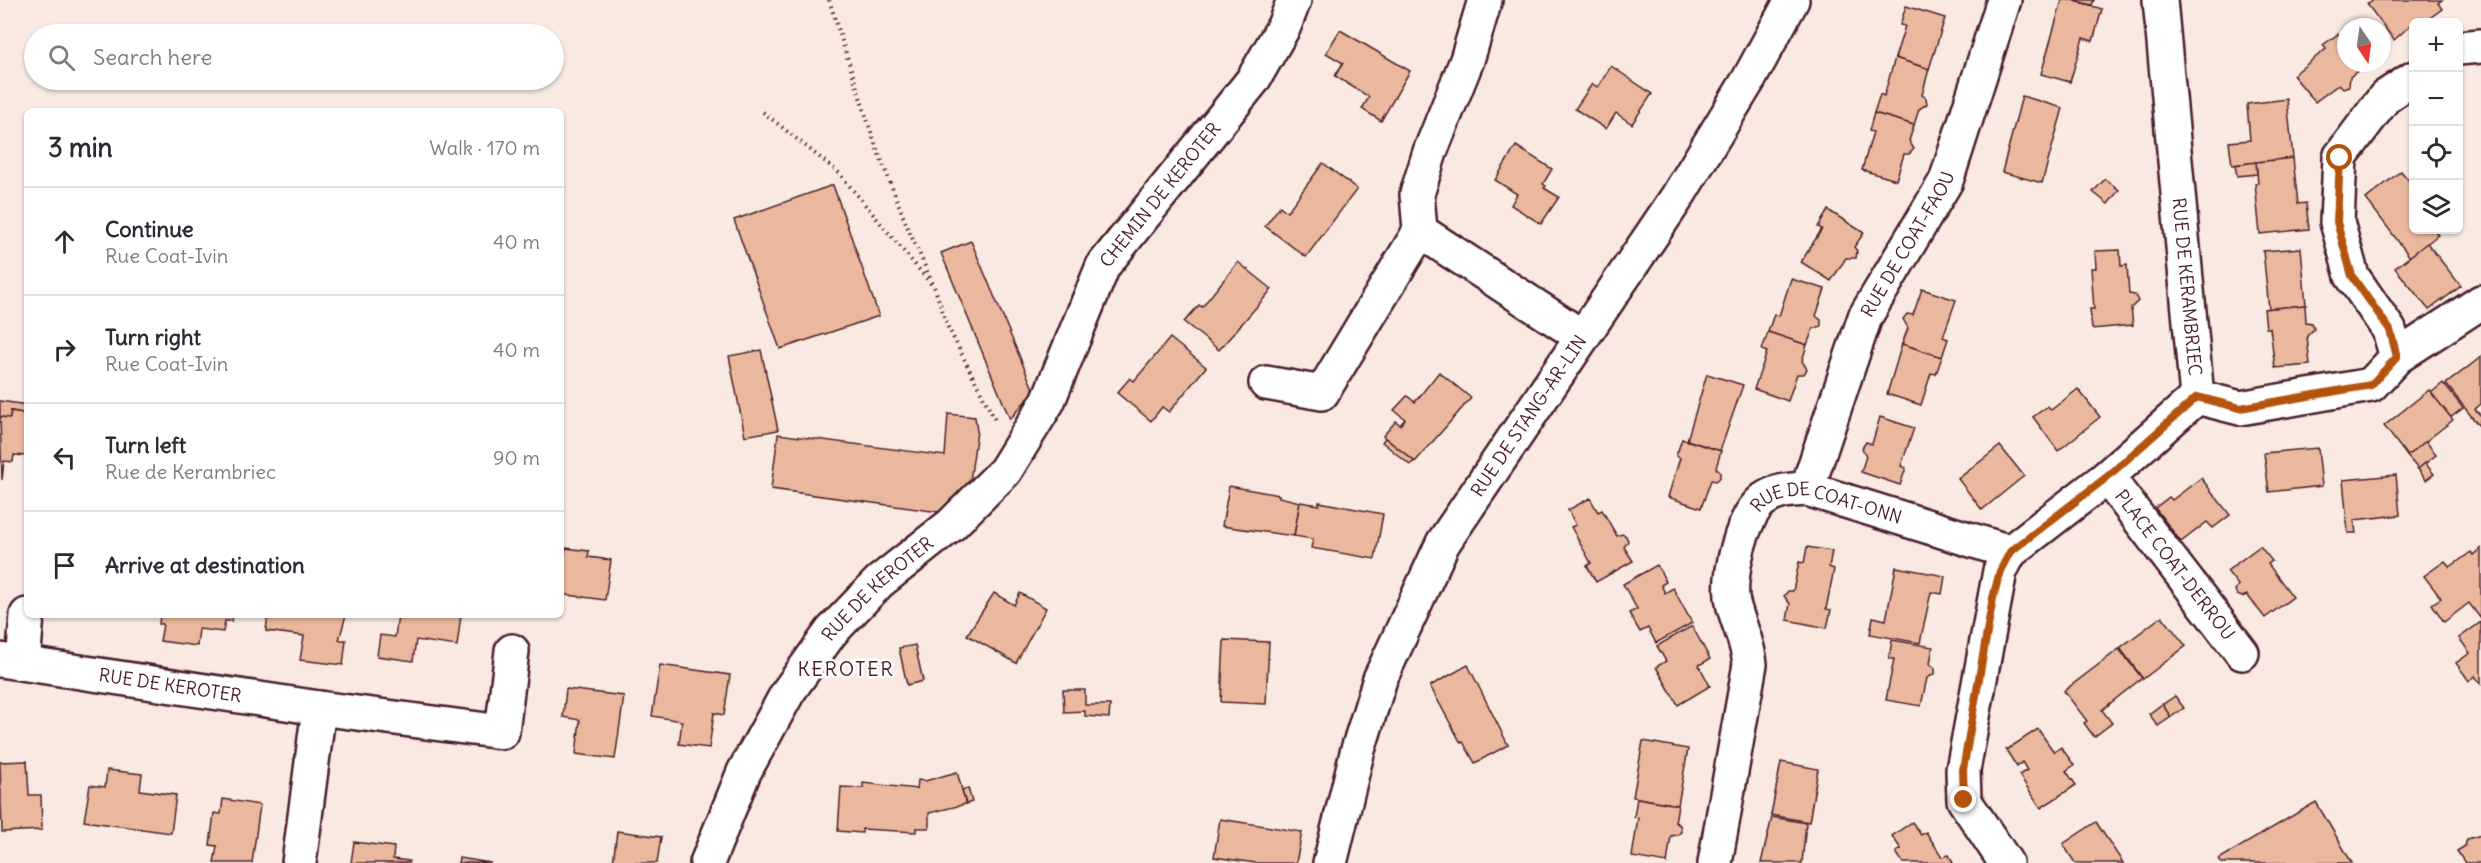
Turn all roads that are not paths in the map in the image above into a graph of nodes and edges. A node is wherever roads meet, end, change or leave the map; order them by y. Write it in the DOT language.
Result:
graph roads {
  1 [pos="1294,0"];
  2 [pos="1485,0"];
  3 [pos="1792,0"];
  4 [pos="2004,0"];
  5 [pos="2160,0"];
  6 [pos="2481,46"];
  7 [pos="2463,48"];
  8 [pos="2409,81"];
  9 [pos="1420,231"];
  10 [pos="2481,302"];
  11 [pos="1581,336"];
  12 [pos="2397,357"];
  13 [pos="1266,383"];
  14 [pos="2197,397"];
  15 [pos="1047,401"];
  16 [pos="2107,477"];
  17 [pos="1807,489"];
  18 [pos="2010,552"];
  19 [pos="26,618"];
  20 [pos="512,651"];
  21 [pos="2242,653"];
  22 [pos="11,662"];
  23 [pos="319,708"];
  24 [pos="299,863"];
  25 [pos="707,863"];
  26 [pos="1330,863"];
  27 [pos="1715,863"];
  28 [pos="2006,863"];
  1 -- 15 [label="street, CHEMIN DE KEROTER"];
  2 -- 9 [label="street"];
  3 -- 11 [label="street, RUE DE STANG-AR-LIN"];
  4 -- 17 [label="street, RUE DE COAT-FAOU"];
  5 -- 14 [label="street, RUE DE KERAMBRIEC"];
  6 -- 7 [label="street"];
  8 -- 12 [label="street"];
  9 -- 11 [label="street"];
  9 -- 13 [label="street"];
  10 -- 12 [label="street"];
  11 -- 26 [label="street, RUE DE STANG-AR-LIN"];
  12 -- 14 [label="street"];
  14 -- 16 [label="street, RUE DE KERAMBRIEC"];
  15 -- 25 [label="street, RUE DE KEROTER"];
  16 -- 18 [label="street, RUE DE KERAMBRIEC"];
  16 -- 21 [label="street, PLACE COAT-DERROU"];
  17 -- 18 [label="street, RUE DE COAT-ONN"];
  17 -- 27 [label="street, RUE DE COAT-ONN"];
  18 -- 28 [label="street, RUE DE KERAMBRIEC"];
  19 -- 22 [label="street, RUE DE KEROTER"];
  20 -- 23 [label="street, RUE DE KEROTER"];
  22 -- 23 [label="street, RUE DE KEROTER"];
  23 -- 24 [label="street"];
}
